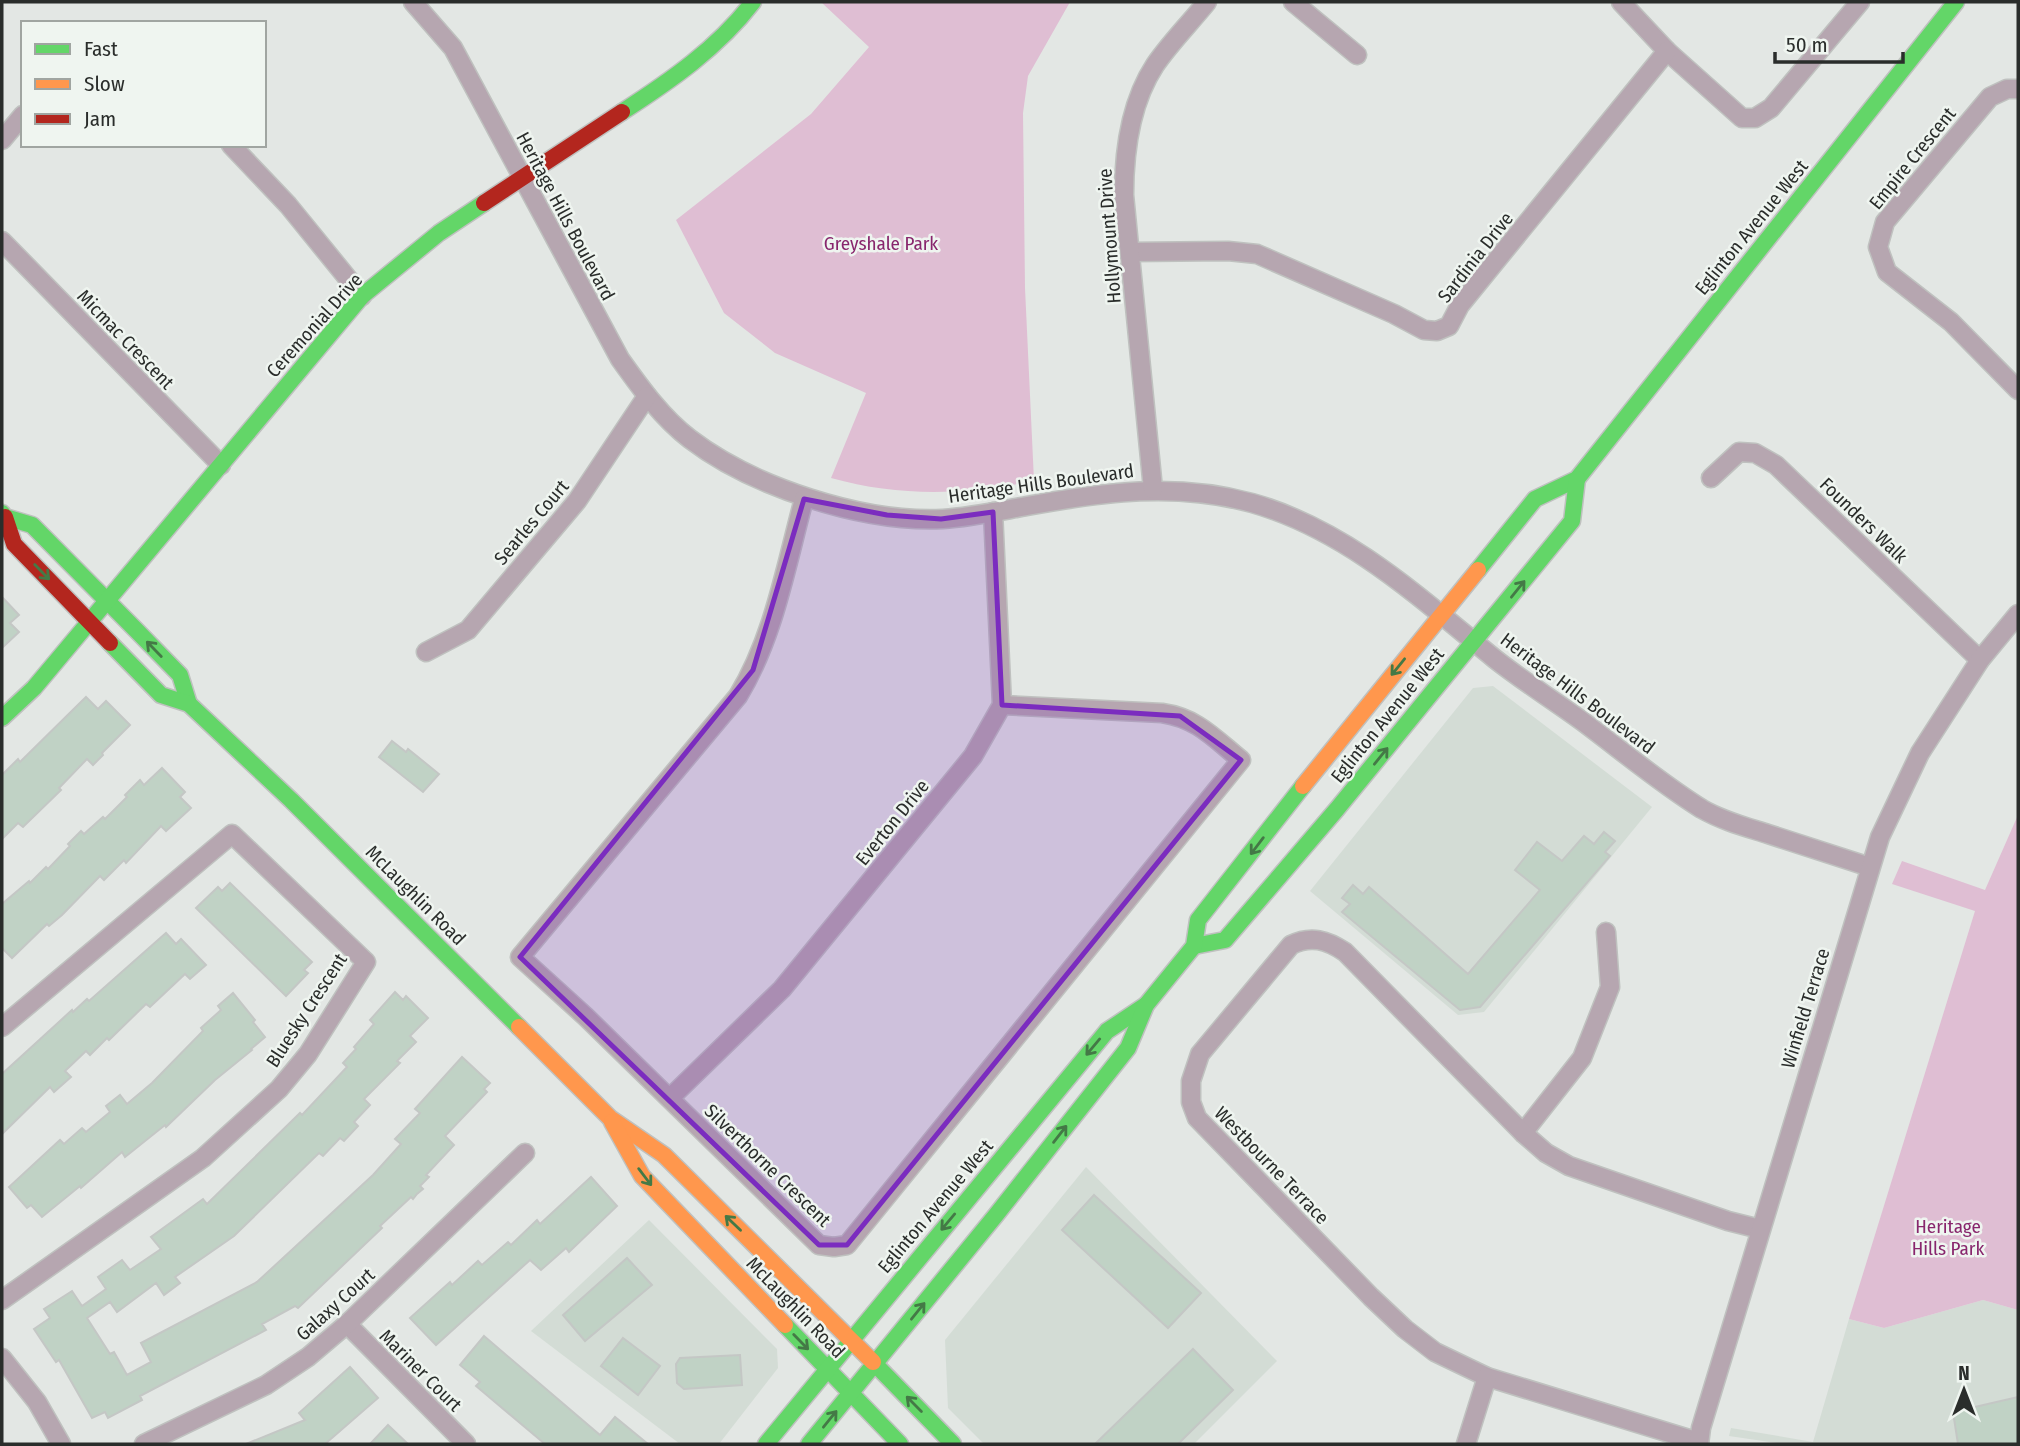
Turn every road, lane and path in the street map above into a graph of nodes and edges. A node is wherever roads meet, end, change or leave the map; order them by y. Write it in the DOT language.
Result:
graph roads {
  1 [pos="412,2"];
  2 [pos="753,2"];
  3 [pos="1207,2"];
  4 [pos="1293,2"];
  5 [pos="1621,2"];
  6 [pos="1860,2"];
  7 [pos="1956,2"];
  8 [pos="1667,51"];
  9 [pos="1357,55"];
  10 [pos="2018,89"];
  11 [pos="21,117"];
  12 [pos="2,140"];
  13 [pos="234,147"];
  14 [pos="522,178"];
  15 [pos="2,241"];
  16 [pos="1130,252"];
  17 [pos="362,296"];
  18 [pos="2018,390"];
  19 [pos="648,396"];
  20 [pos="220,466"];
  21 [pos="1711,478"];
  22 [pos="1577,479"];
  23 [pos="1153,489"];
  24 [pos="804,499"];
  25 [pos="993,512"];
  26 [pos="4,515"];
  27 [pos="107,601"];
  28 [pos="1441,614"];
  29 [pos="2018,614"];
  30 [pos="90,622"];
  31 [pos="1474,641"];
  32 [pos="426,652"];
  33 [pos="1980,660"];
  34 [pos="189,704"];
  35 [pos="1002,705"];
  36 [pos="2,718"];
  37 [pos="1870,867"];
  38 [pos="1606,932"];
  39 [pos="1194,946"];
  40 [pos="1146,1005"];
  41 [pos="2,1027"];
  42 [pos="670,1098"];
  43 [pos="610,1118"];
  44 [pos="1523,1133"];
  45 [pos="525,1153"];
  46 [pos="1760,1229"];
  47 [pos="2,1300"];
  48 [pos="347,1324"];
  49 [pos="851,1340"];
  50 [pos="2,1358"];
  51 [pos="874,1364"];
  52 [pos="827,1369"];
  53 [pos="1487,1377"];
  54 [pos="850,1394"];
  55 [pos="1699,1443"];
  56 [pos="61,1444"];
  57 [pos="144,1444"];
  58 [pos="466,1444"];
  59 [pos="766,1444"];
  60 [pos="809,1444"];
  61 [pos="900,1444"];
  62 [pos="953,1444"];
  63 [pos="1466,1444"];
  1 -- 14 [label="street, Heritage Hills Boulevard"];
  2 -- 14 [label="street, Ceremonial Drive"];
  3 -- 16 [label="street, Hollymount Drive"];
  4 -- 9 [label="street"];
  5 -- 8 [label="street"];
  6 -- 8 [label="street"];
  7 -- 22 [label="street, Eglinton Avenue West"];
  8 -- 16 [label="street, Sardinia Drive"];
  10 -- 18 [label="street, Empire Crescent"];
  11 -- 12 [label="street"];
  13 -- 17 [label="street"];
  14 -- 17 [label="street, Ceremonial Drive"];
  14 -- 19 [label="street, Heritage Hills Boulevard"];
  15 -- 20 [label="street, Micmac Crescent"];
  16 -- 23 [label="street, Hollymount Drive"];
  17 -- 20 [label="street, Ceremonial Drive"];
  19 -- 24 [label="street, Heritage Hills Boulevard"];
  19 -- 32 [label="street, Searles Court"];
  20 -- 27 [label="street, Ceremonial Drive"];
  21 -- 33 [label="street, Founders Walk"];
  22 -- 28 [label="street, Eglinton Avenue West"];
  31 -- 22 [label="street, Eglinton Avenue West, one-way"];
  23 -- 25 [label="street, Heritage Hills Boulevard"];
  23 -- 28 [label="street, Heritage Hills Boulevard"];
  24 -- 25 [label="street, Heritage Hills Boulevard"];
  24 -- 42 [label="street, Silverthorne Crescent"];
  25 -- 35 [label="street"];
  26 -- 27 [label="street, McLaughlin Road"];
  26 -- 30 [label="street, McLaughlin Road, one-way"];
  27 -- 30 [label="street, Ceremonial Drive"];
  34 -- 27 [label="street, McLaughlin Road, one-way"];
  28 -- 31 [label="street, Heritage Hills Boulevard"];
  28 -- 39 [label="street, Eglinton Avenue West, one-way"];
  29 -- 33 [label="street, Winfield Terrace"];
  30 -- 34 [label="street, McLaughlin Road"];
  30 -- 36 [label="street, Ceremonial Drive"];
  31 -- 37 [label="street, Heritage Hills Boulevard"];
  39 -- 31 [label="street, Eglinton Avenue West, one-way"];
  33 -- 37 [label="street, Winfield Terrace"];
  34 -- 43 [label="street, McLaughlin Road"];
  35 -- 42 [label="street, Everton Drive"];
  35 -- 42 [label="street, Silverthorne Crescent"];
  37 -- 46 [label="street, Winfield Terrace"];
  38 -- 44 [label="street"];
  39 -- 40 [label="street, Eglinton Avenue West"];
  40 -- 49 [label="street, Eglinton Avenue West, one-way"];
  51 -- 40 [label="street, Eglinton Avenue West, one-way"];
  41 -- 47 [label="street, Bluesky Crescent"];
  49 -- 43 [label="street, McLaughlin Road, one-way"];
  43 -- 52 [label="street, McLaughlin Road, one-way"];
  44 -- 46 [label="street, Westbourne Terrace"];
  44 -- 53 [label="street, Westbourne Terrace"];
  45 -- 48 [label="street, Galaxy Court"];
  46 -- 55 [label="street, Winfield Terrace"];
  48 -- 57 [label="street, Galaxy Court"];
  48 -- 58 [label="street, Mariner Court"];
  49 -- 51 [label="street, McLaughlin Road"];
  49 -- 52 [label="street, Eglinton Avenue West"];
  50 -- 56 [label="street"];
  51 -- 54 [label="street, Eglinton Avenue West"];
  62 -- 51 [label="street, McLaughlin Road, one-way"];
  52 -- 54 [label="street, McLaughlin Road"];
  52 -- 59 [label="street, Eglinton Avenue West"];
  53 -- 55 [label="street, Westbourne Terrace"];
  53 -- 63 [label="street"];
  60 -- 54 [label="street, Eglinton Avenue West, one-way"];
  54 -- 61 [label="street, McLaughlin Road"];
}
